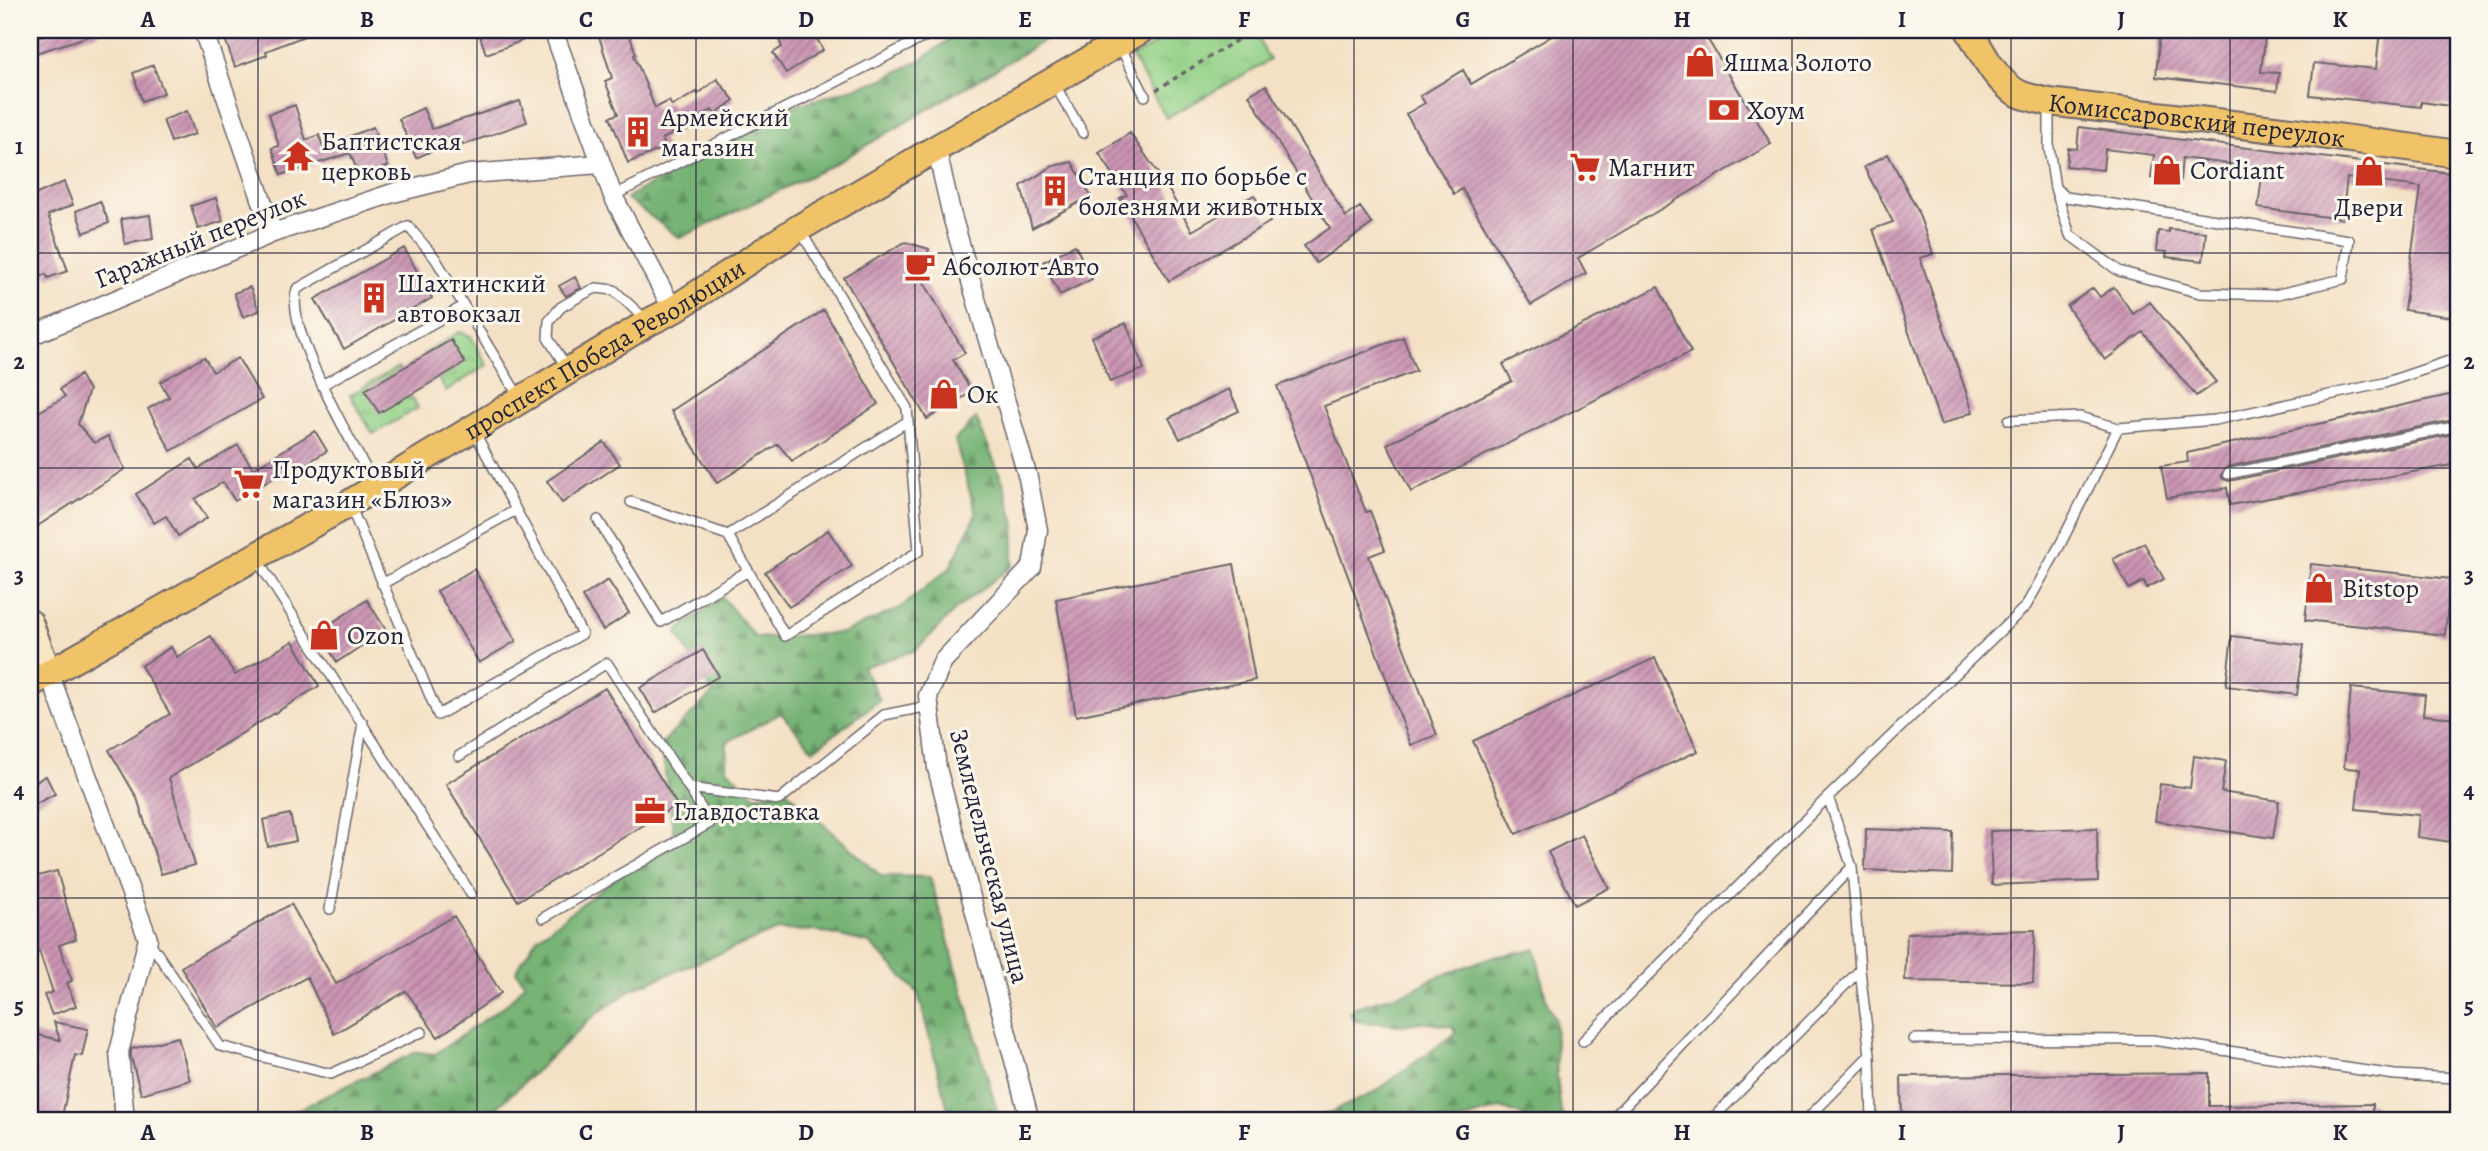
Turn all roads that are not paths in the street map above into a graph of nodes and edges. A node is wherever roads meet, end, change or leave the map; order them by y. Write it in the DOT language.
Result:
graph roads {
  1 [pos="203,30"];
  2 [pos="553,30"];
  3 [pos="938,30"];
  4 [pos="1141,30"];
  5 [pos="1969,30"];
  6 [pos="1118,43"];
  7 [pos="1052,81"];
  8 [pos="1145,96"];
  9 [pos="2049,102"];
  10 [pos="1083,132"];
  11 [pos="936,147"];
  12 [pos="2458,154"];
  13 [pos="600,164"];
  14 [pos="2055,188"];
  15 [pos="613,196"];
  16 [pos="799,229"];
  17 [pos="273,233"];
  18 [pos="462,307"];
  19 [pos="673,310"];
  20 [pos="649,322"];
  21 [pos="30,336"];
  22 [pos="2458,358"];
  23 [pos="569,372"];
  24 [pos="322,385"];
  25 [pos="521,400"];
  26 [pos="2009,420"];
  27 [pos="908,421"];
  28 [pos="2458,426"];
  29 [pos="2118,428"];
  30 [pos="473,429"];
  31 [pos="2228,474"];
  32 [pos="376,487"];
  33 [pos="631,502"];
  34 [pos="350,503"];
  35 [pos="516,510"];
  36 [pos="598,520"];
  37 [pos="728,535"];
  38 [pos="255,557"];
  39 [pos="748,570"];
  40 [pos="382,584"];
  41 [pos="30,622"];
  42 [pos="40,679"];
  43 [pos="929,706"];
  44 [pos="363,723"];
  45 [pos="459,756"];
  46 [pos="690,788"];
  47 [pos="1828,797"];
  48 [pos="1852,867"];
  49 [pos="471,894"];
  50 [pos="330,909"];
  51 [pos="543,918"];
  52 [pos="148,939"];
  53 [pos="1860,970"];
  54 [pos="422,1032"];
  55 [pos="1914,1039"];
  56 [pos="1583,1041"];
  57 [pos="1870,1055"];
  58 [pos="2458,1078"];
  59 [pos="125,1121"];
  60 [pos="1030,1121"];
  61 [pos="1610,1121"];
  62 [pos="1710,1121"];
  63 [pos="1805,1121"];
  64 [pos="1872,1121"];
  1 -- 17 [label="street"];
  2 -- 13 [label="street"];
  3 -- 15 [label="lane"];
  4 -- 6 [label="main road, проспект Победа Революции"];
  5 -- 9 [label="main road, Комиссаровский переулок"];
  6 -- 7 [label="main road, проспект Победа Революции"];
  6 -- 8 [label="lane"];
  7 -- 10 [label="lane"];
  7 -- 11 [label="main road, проспект Победа Революции"];
  9 -- 12 [label="main road, Комиссаровский переулок"];
  9 -- 14 [label="lane"];
  11 -- 16 [label="main road, проспект Победа Революции"];
  11 -- 43 [label="street, Земледельческая улица"];
  13 -- 15 [label="street"];
  13 -- 17 [label="street, Гаражный переулок"];
  14 -- 14 [label="lane"];
  15 -- 19 [label="street"];
  16 -- 19 [label="main road, проспект Победа Революции"];
  16 -- 27 [label="lane"];
  17 -- 21 [label="street, Гаражный переулок"];
  18 -- 24 [label="lane"];
  18 -- 24 [label="lane"];
  18 -- 25 [label="lane"];
  19 -- 20 [label="main road, проспект Победа Революции"];
  20 -- 23 [label="main road, проспект Победа Революции"];
  20 -- 23 [label="lane"];
  22 -- 29 [label="lane"];
  23 -- 25 [label="main road, проспект Победа Революции"];
  24 -- 32 [label="lane"];
  25 -- 30 [label="main road, проспект Победа Революции"];
  26 -- 29 [label="lane"];
  27 -- 37 [label="lane"];
  27 -- 39 [label="lane"];
  28 -- 31 [label="lane"];
  29 -- 47 [label="lane"];
  30 -- 32 [label="main road, проспект Победа Революции"];
  30 -- 35 [label="lane"];
  32 -- 34 [label="main road, проспект Победа Революции"];
  33 -- 37 [label="lane"];
  34 -- 38 [label="main road, проспект Победа Революции"];
  34 -- 40 [label="lane"];
  35 -- 40 [label="lane"];
  35 -- 40 [label="lane"];
  36 -- 39 [label="lane"];
  37 -- 39 [label="lane"];
  38 -- 42 [label="main road, проспект Победа Революции"];
  38 -- 44 [label="lane"];
  41 -- 42 [label="street"];
  42 -- 52 [label="street"];
  43 -- 46 [label="lane"];
  43 -- 60 [label="street, Земледельческая улица"];
  44 -- 49 [label="lane"];
  44 -- 50 [label="lane"];
  45 -- 46 [label="lane"];
  46 -- 51 [label="lane"];
  47 -- 48 [label="lane"];
  47 -- 56 [label="lane"];
  48 -- 53 [label="lane"];
  48 -- 61 [label="lane"];
  52 -- 54 [label="lane"];
  52 -- 59 [label="street"];
  53 -- 57 [label="lane"];
  53 -- 62 [label="lane"];
  55 -- 58 [label="lane"];
  57 -- 63 [label="lane"];
  57 -- 64 [label="lane"];
}
